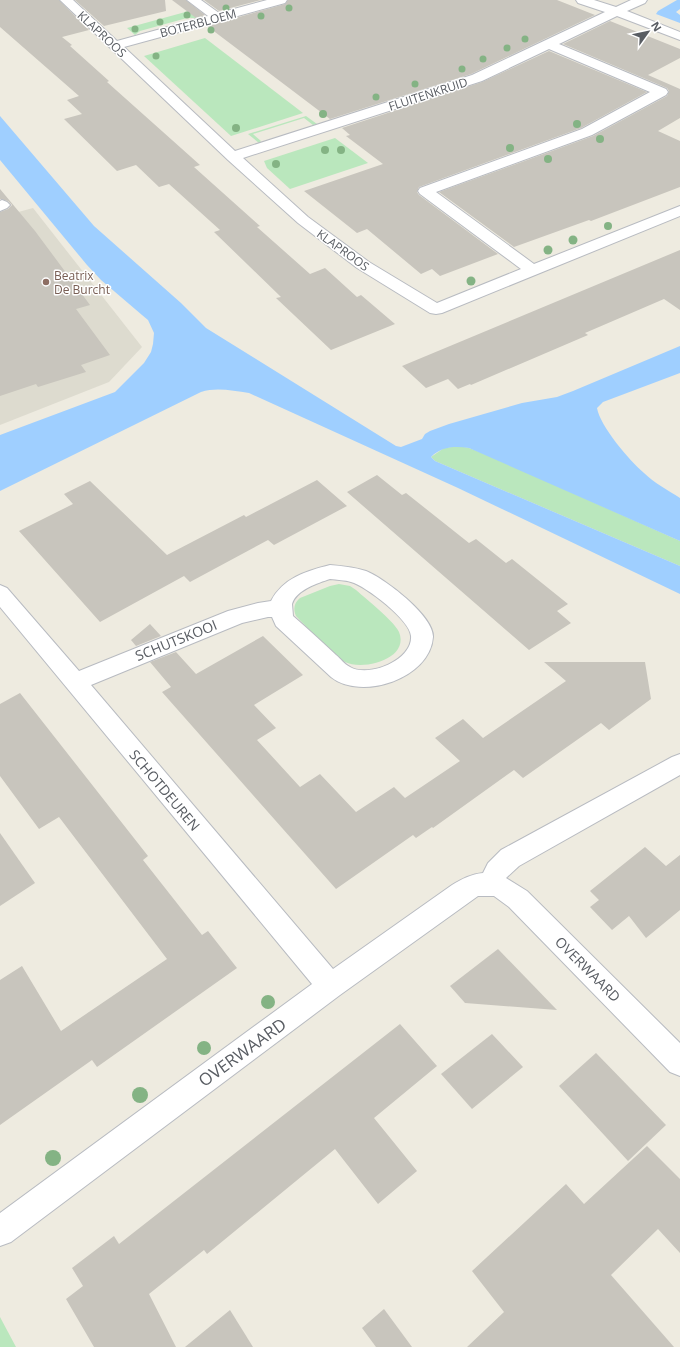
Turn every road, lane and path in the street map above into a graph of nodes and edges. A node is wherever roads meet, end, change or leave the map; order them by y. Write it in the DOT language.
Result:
graph roads {
  1 [pos="66,0"];
  2 [pos="193,0"];
  3 [pos="281,0"];
  4 [pos="582,0"];
  5 [pos="640,0"];
  6 [pos="616,12"];
  7 [pos="218,18"];
  8 [pos="680,36"];
  9 [pos="549,44"];
  10 [pos="115,46"];
  11 [pos="233,157"];
  12 [pos="673,214"];
  13 [pos="680,226"];
  14 [pos="532,270"];
  15 [pos="0,593"];
  16 [pos="280,610"];
  17 [pos="75,682"];
  18 [pos="680,764"];
  19 [pos="490,884"];
  20 [pos="332,986"];
  21 [pos="680,1062"];
  22 [pos="0,1231"];
  1 -- 10 [label="street, KLAPROOS"];
  2 -- 7 [label="street"];
  3 -- 7 [label="street, BOTERBLOEM"];
  4 -- 6 [label="street"];
  5 -- 6 [label="street, FLUITENKRUID"];
  6 -- 8 [label="street"];
  6 -- 9 [label="street, FLUITENKRUID"];
  7 -- 10 [label="street, BOTERBLOEM"];
  9 -- 11 [label="street, FLUITENKRUID"];
  9 -- 14 [label="street"];
  10 -- 11 [label="street, KLAPROOS"];
  11 -- 14 [label="street, KLAPROOS"];
  12 -- 13 [label="street"];
  12 -- 14 [label="street, KLAPROOS"];
  15 -- 17 [label="street, SCHOTDEUREN"];
  16 -- 16 [label="street"];
  16 -- 17 [label="street, SCHUTSKOOI"];
  17 -- 20 [label="street, SCHOTDEUREN"];
  18 -- 19 [label="street"];
  19 -- 20 [label="street, OVERWAARD"];
  19 -- 21 [label="street, OVERWAARD"];
  20 -- 22 [label="street, OVERWAARD"];
}
